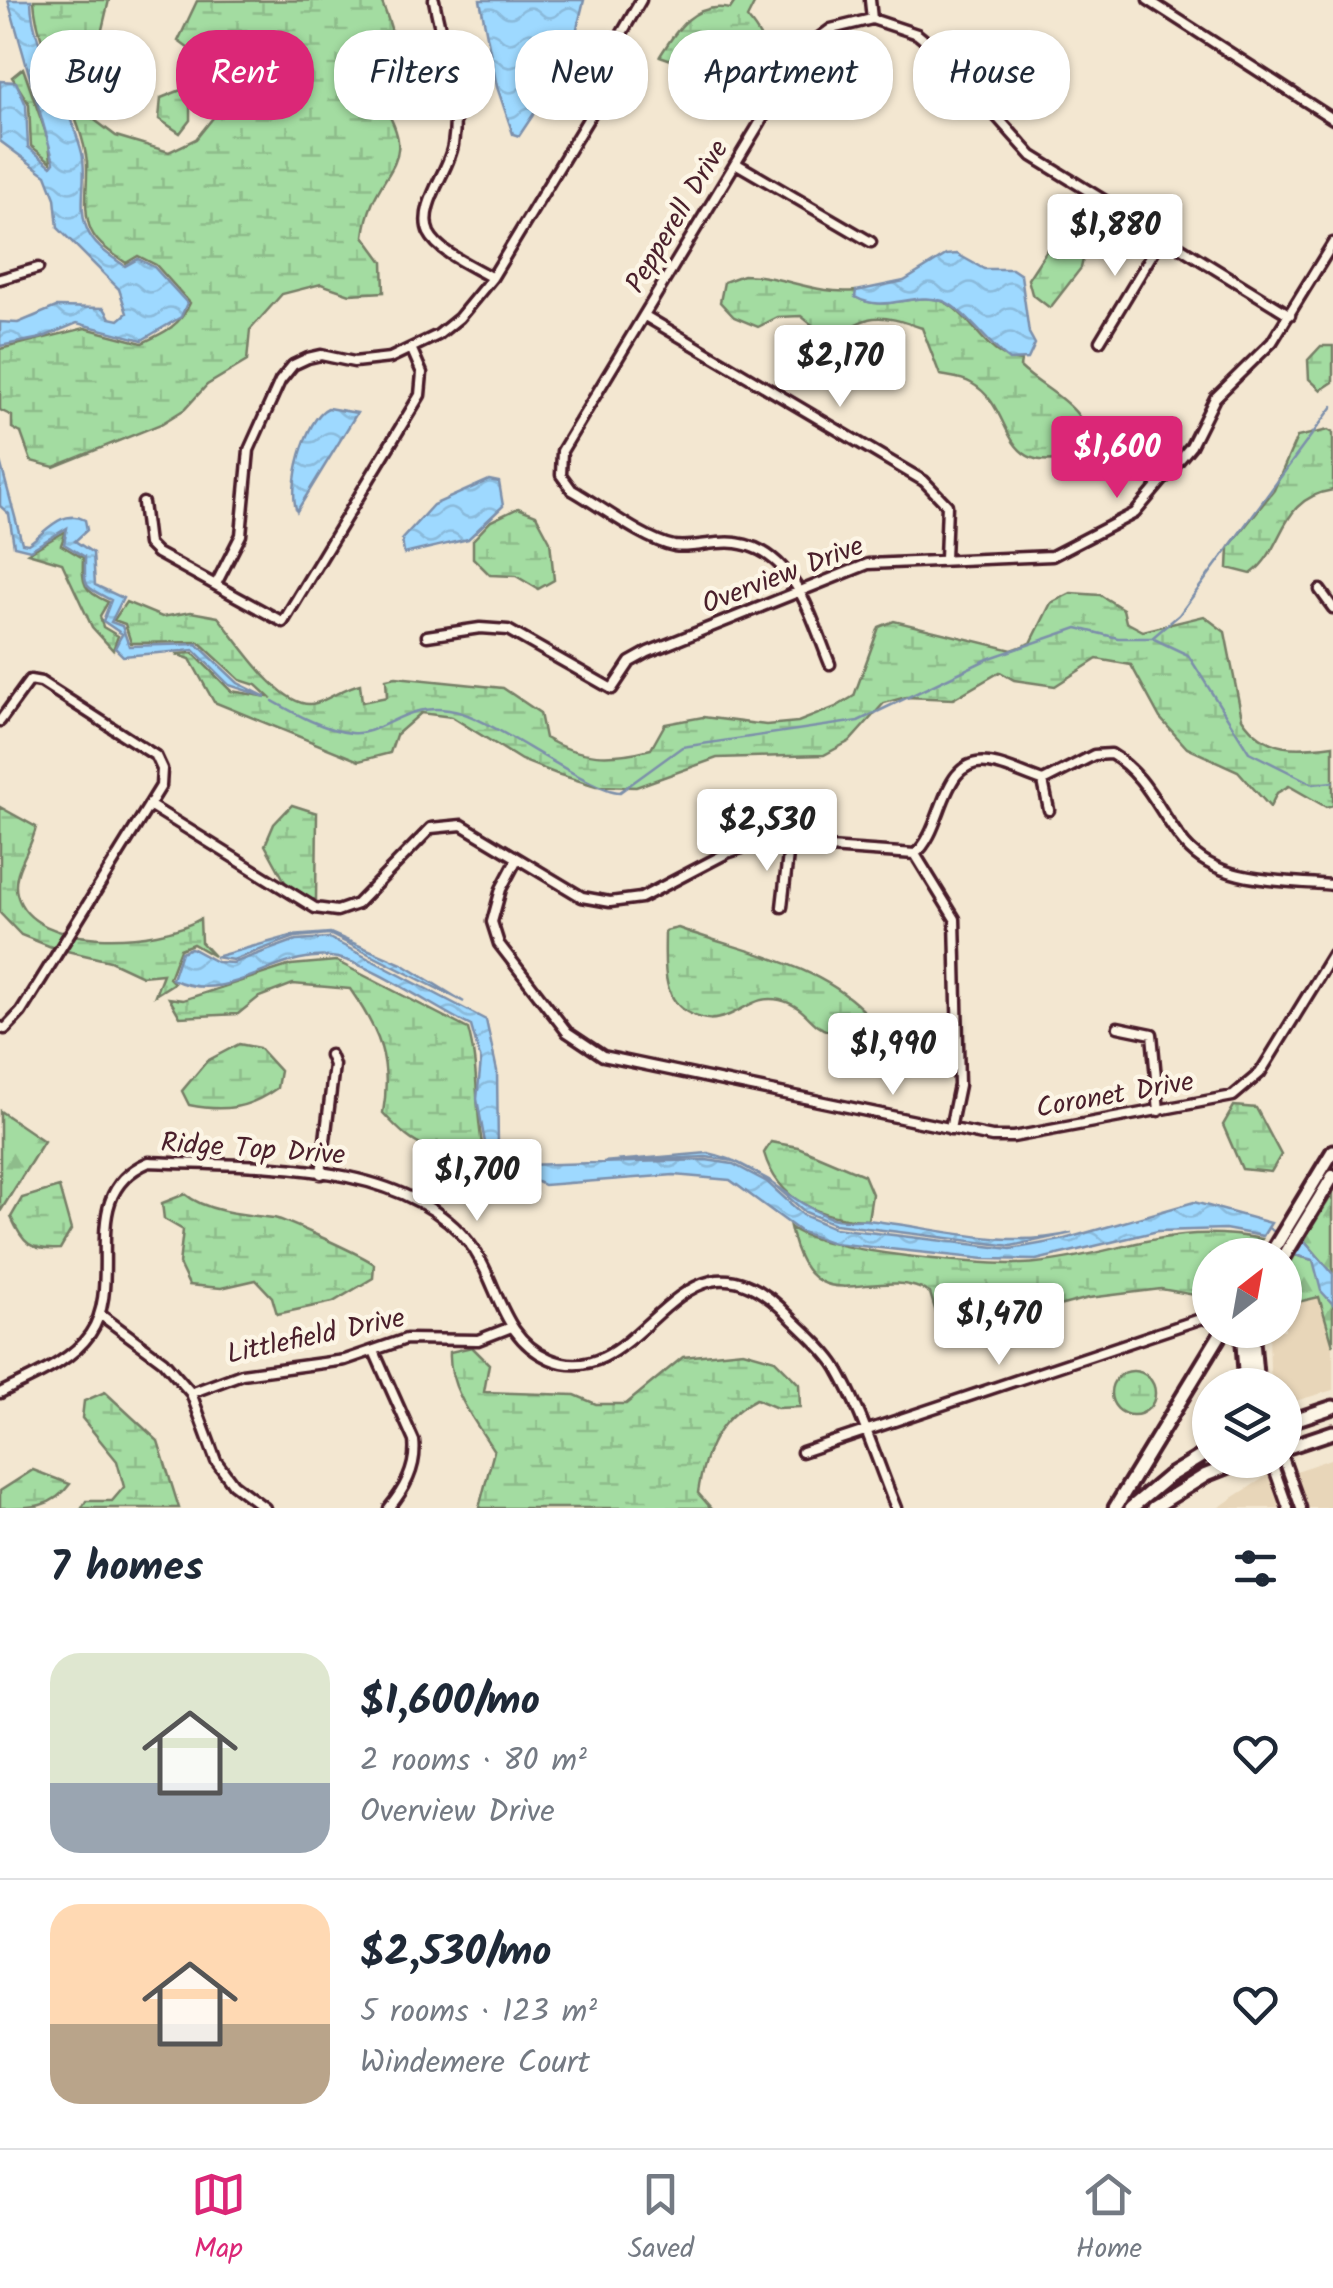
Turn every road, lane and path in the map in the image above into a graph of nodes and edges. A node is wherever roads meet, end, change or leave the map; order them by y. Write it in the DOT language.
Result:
graph roads {
  1 [pos="434,0"];
  2 [pos="641,0"];
  3 [pos="870,0"];
  4 [pos="1148,0"];
  5 [pos="872,19"];
  6 [pos="1333,119"];
  7 [pos="737,164"];
  8 [pos="1163,236"];
  9 [pos="871,242"];
  10 [pos="1333,243"];
  11 [pos="38,268"];
  12 [pos="492,278"];
  13 [pos="0,279"];
  14 [pos="1290,314"];
  15 [pos="645,316"];
  16 [pos="1100,341"];
  17 [pos="412,350"];
  18 [pos="143,503"];
  19 [pos="945,559"];
  20 [pos="216,584"];
  21 [pos="1320,590"];
  22 [pos="800,592"];
  23 [pos="1333,608"];
  24 [pos="427,636"];
  25 [pos="830,664"];
  26 [pos="0,722"];
  27 [pos="1043,780"];
  28 [pos="149,805"];
  29 [pos="1050,810"];
  30 [pos="789,846"];
  31 [pos="915,854"];
  32 [pos="517,859"];
  33 [pos="1333,884"];
  34 [pos="782,907"];
  35 [pos="1333,954"];
  36 [pos="0,1027"];
  37 [pos="1118,1028"];
  38 [pos="330,1056"];
  39 [pos="1158,1111"];
  40 [pos="950,1129"];
  41 [pos="1333,1151"];
  42 [pos="321,1174"];
  43 [pos="1333,1176"];
  44 [pos="1299,1220"];
  45 [pos="1284,1238"];
  46 [pos="1292,1238"];
  47 [pos="101,1315"];
  48 [pos="1192,1322"];
  49 [pos="510,1328"];
  50 [pos="1212,1348"];
  51 [pos="374,1350"];
  52 [pos="0,1393"];
  53 [pos="191,1393"];
  54 [pos="1333,1407"];
  55 [pos="1302,1417"];
  56 [pos="1333,1432"];
  57 [pos="864,1433"];
  58 [pos="1302,1442"];
  59 [pos="802,1452"];
  60 [pos="1192,1463"];
  61 [pos="1201,1478"];
  62 [pos="1277,1478"];
  63 [pos="1290,1478"];
  64 [pos="265,1508"];
  65 [pos="389,1508"];
  66 [pos="896,1508"];
  67 [pos="1115,1508"];
  68 [pos="1131,1508"];
  69 [pos="1154,1508"];
  70 [pos="1288,1508"];
  71 [pos="1301,1508"];
  1 -- 12 [label="street"];
  2 -- 12 [label="street"];
  3 -- 5 [label="street"];
  4 -- 6 [label="street"];
  5 -- 7 [label="street, Pepperell Drive"];
  5 -- 8 [label="street"];
  7 -- 9 [label="street"];
  7 -- 15 [label="street, Pepperell Drive"];
  8 -- 14 [label="street"];
  8 -- 16 [label="street"];
  10 -- 14 [label="street, Overview Drive"];
  11 -- 13 [label="street"];
  12 -- 17 [label="street"];
  14 -- 19 [label="street, Overview Drive"];
  15 -- 19 [label="street"];
  15 -- 22 [label="street, Pepperell Drive"];
  17 -- 20 [label="street"];
  17 -- 20 [label="street"];
  18 -- 20 [label="street"];
  19 -- 22 [label="street, Overview Drive"];
  21 -- 23 [label="street"];
  22 -- 24 [label="street, Overview Drive"];
  22 -- 25 [label="street"];
  26 -- 28 [label="street"];
  27 -- 29 [label="street"];
  27 -- 31 [label="street"];
  27 -- 33 [label="street"];
  28 -- 32 [label="street"];
  28 -- 36 [label="street"];
  30 -- 31 [label="street"];
  30 -- 32 [label="street"];
  30 -- 34 [label="street"];
  31 -- 40 [label="street"];
  32 -- 40 [label="street, Coronet Drive"];
  35 -- 39 [label="street, Coronet Drive"];
  37 -- 39 [label="street"];
  38 -- 42 [label="street"];
  39 -- 40 [label="street, Coronet Drive"];
  41 -- 44 [label="main road"];
  42 -- 47 [label="street, Ridge Top Drive"];
  42 -- 49 [label="street, Ridge Top Drive"];
  43 -- 44 [label="main road"];
  44 -- 45 [label="main road"];
  44 -- 46 [label="main road"];
  47 -- 52 [label="street"];
  47 -- 53 [label="street"];
  48 -- 57 [label="street"];
  49 -- 51 [label="street, Littlefield Drive"];
  49 -- 57 [label="street, Ridge Top Drive"];
  50 -- 67 [label="main road"];
  51 -- 53 [label="street, Littlefield Drive"];
  51 -- 65 [label="street"];
  53 -- 64 [label="street"];
  54 -- 55 [label="main road"];
  56 -- 58 [label="main road"];
  57 -- 59 [label="street"];
  57 -- 66 [label="street, Ridge Top Drive"];
  60 -- 68 [label="main road"];
  61 -- 69 [label="main road"];
  62 -- 70 [label="street"];
  63 -- 71 [label="street"];
}
